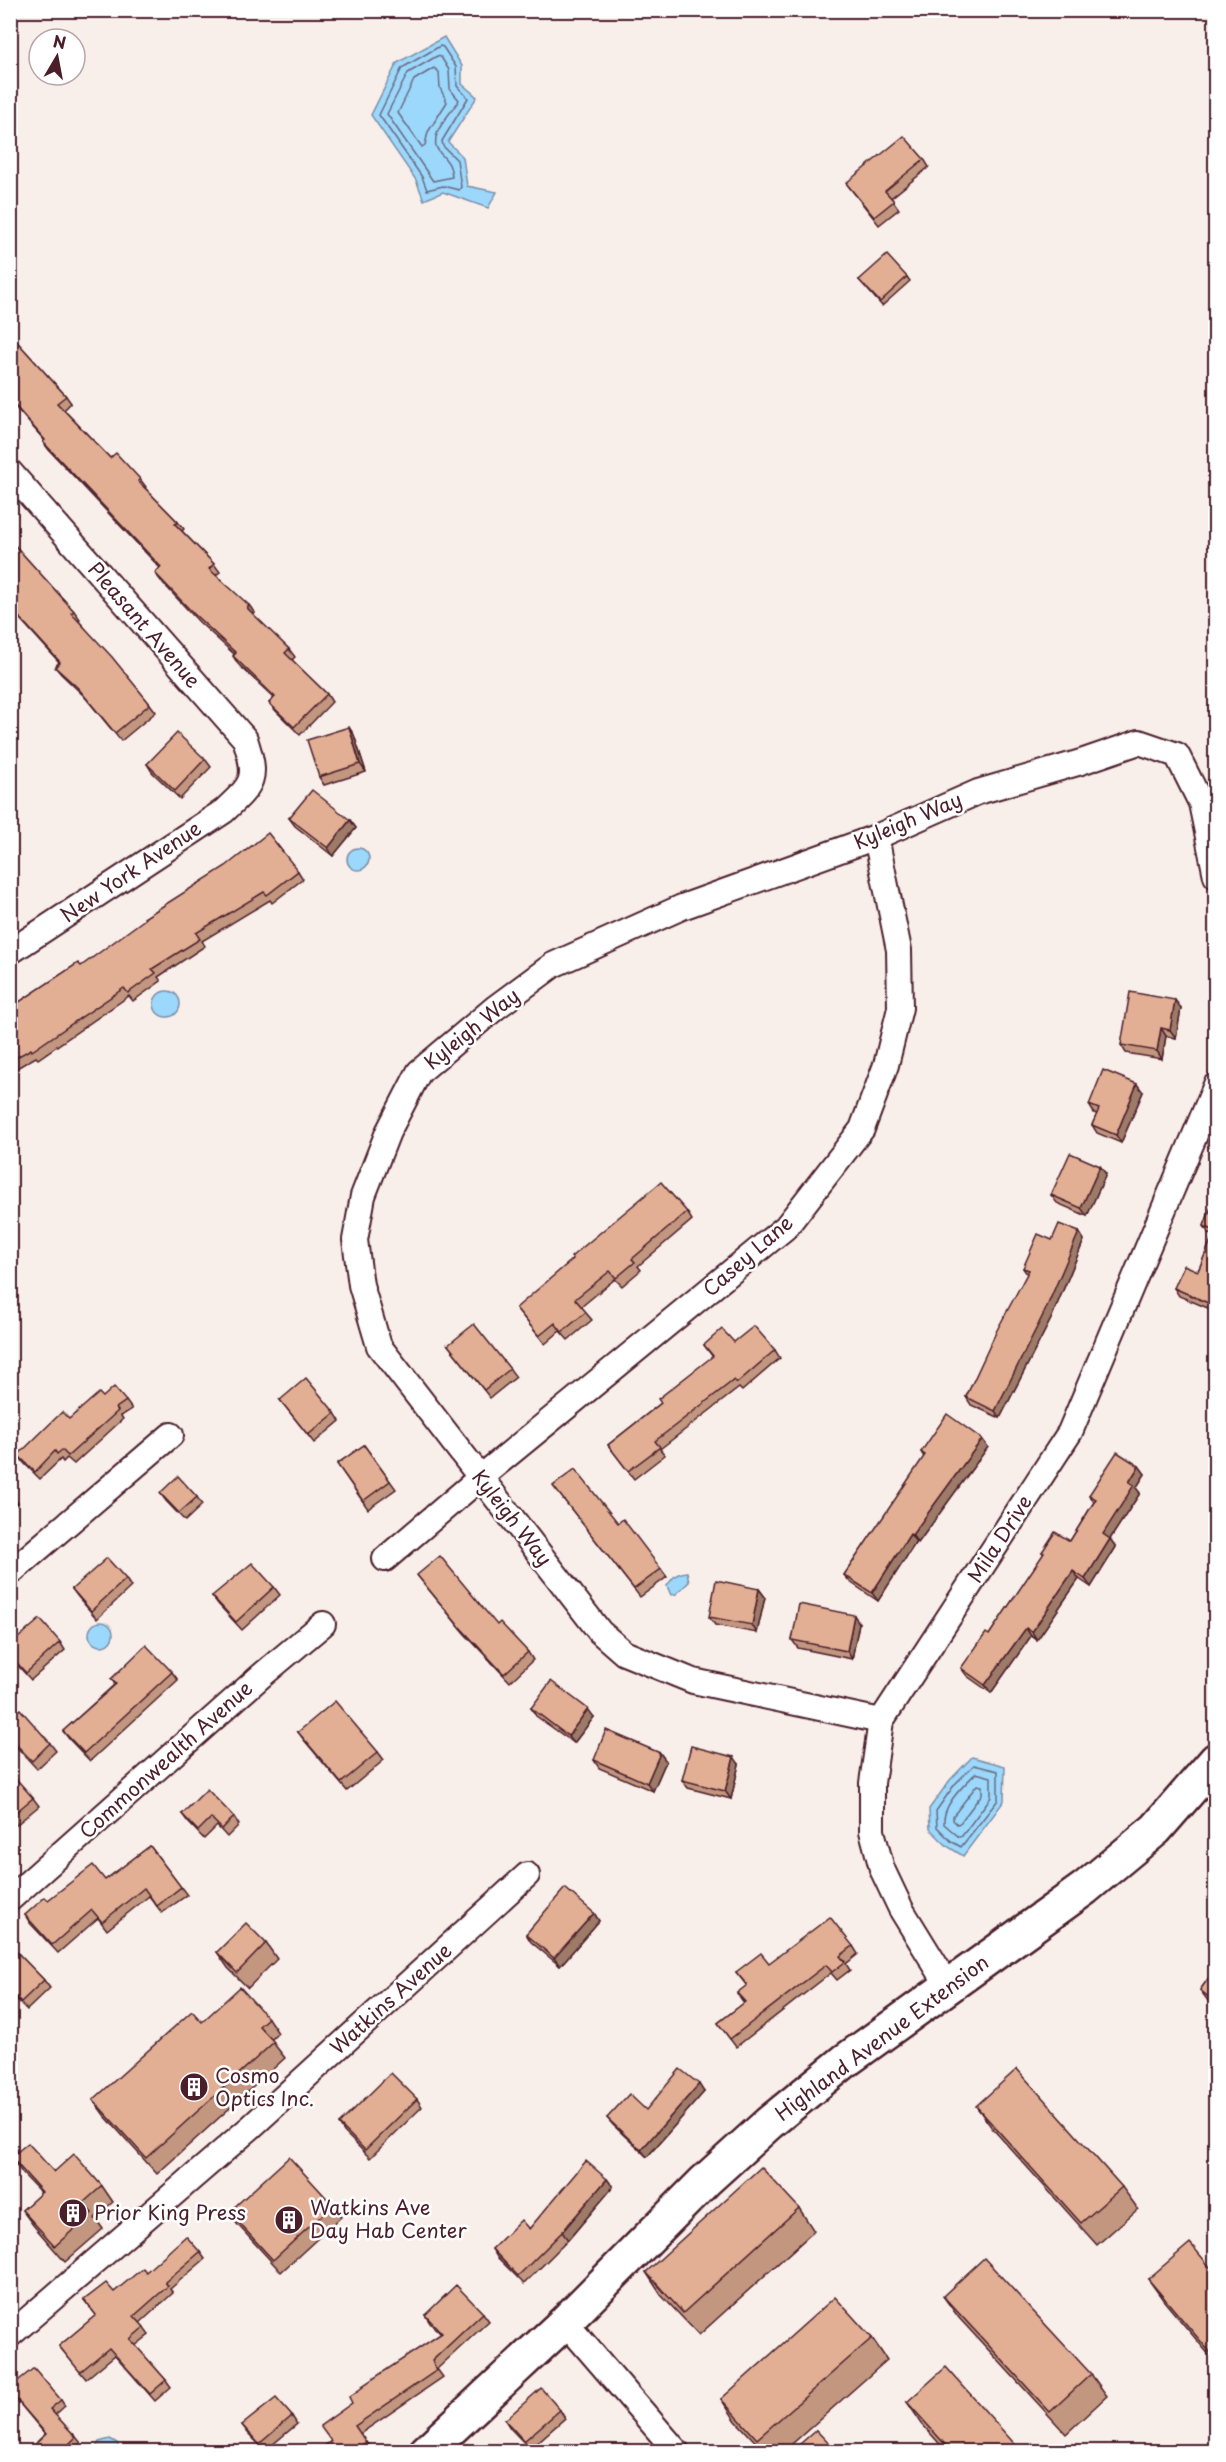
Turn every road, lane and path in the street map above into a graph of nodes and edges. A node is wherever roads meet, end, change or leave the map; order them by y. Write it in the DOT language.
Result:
graph roads {
  1 [pos="10,472"];
  2 [pos="249,788"];
  3 [pos="876,837"];
  4 [pos="1215,876"];
  5 [pos="10,952"];
  6 [pos="1215,1085"];
  7 [pos="171,1435"];
  8 [pos="481,1477"];
  9 [pos="385,1559"];
  10 [pos="10,1574"];
  11 [pos="323,1624"];
  12 [pos="881,1721"];
  13 [pos="1215,1760"];
  14 [pos="527,1875"];
  15 [pos="10,1899"];
  16 [pos="950,1986"];
  17 [pos="565,2322"];
  18 [pos="10,2334"];
  19 [pos="426,2451"];
  20 [pos="677,2451"];
  1 -- 2 [label="street, Pleasant Avenue"];
  2 -- 5 [label="street, New York Avenue"];
  3 -- 4 [label="street, Kyleigh Way"];
  3 -- 8 [label="street, Casey Lane"];
  3 -- 8 [label="street, Kyleigh Way"];
  6 -- 12 [label="street, Mila Drive"];
  7 -- 10 [label="street"];
  8 -- 9 [label="street, Casey Lane"];
  8 -- 12 [label="street, Kyleigh Way"];
  11 -- 15 [label="street, Commonwealth Avenue"];
  12 -- 16 [label="street, Mila Drive"];
  13 -- 16 [label="street, Highland Avenue Extension"];
  14 -- 18 [label="street, Watkins Avenue"];
  16 -- 17 [label="street, Highland Avenue Extension"];
  17 -- 19 [label="street, Highland Avenue Extension"];
  17 -- 20 [label="street"];
}
